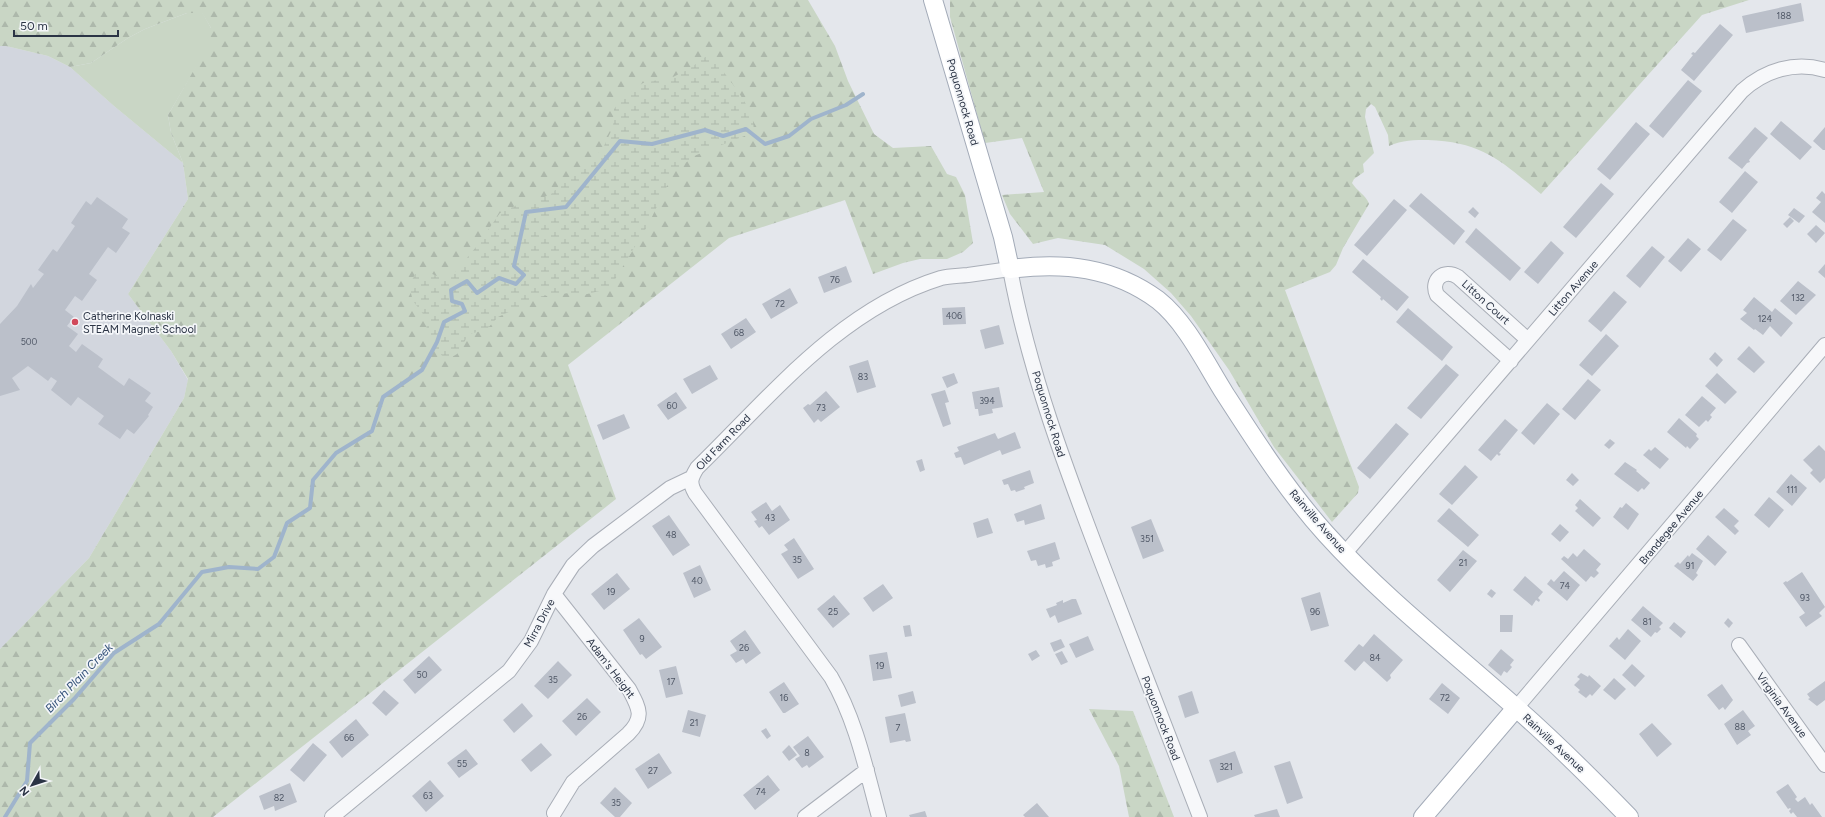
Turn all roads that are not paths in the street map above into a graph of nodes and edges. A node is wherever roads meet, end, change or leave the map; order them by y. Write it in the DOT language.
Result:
graph roads {
  1 [pos="933,0"];
  2 [pos="1825,70"];
  3 [pos="1010,269"];
  4 [pos="1528,340"];
  5 [pos="1825,345"];
  6 [pos="1511,361"];
  7 [pos="691,478"];
  8 [pos="1345,553"];
  9 [pos="554,594"];
  10 [pos="1739,644"];
  11 [pos="1516,708"];
  12 [pos="1825,765"];
  13 [pos="867,770"];
  14 [pos="554,813"];
  15 [pos="334,816"];
  16 [pos="805,817"];
  17 [pos="879,817"];
  18 [pos="1200,817"];
  19 [pos="1423,817"];
  20 [pos="1629,817"];
  1 -- 3 [label="main road, Poquonnock Road"];
  2 -- 4 [label="street, Litton Avenue"];
  3 -- 7 [label="street, Old Farm Road"];
  3 -- 8 [label="main road, Rainville Avenue"];
  3 -- 18 [label="street, Poquonnock Road"];
  4 -- 6 [label="street, Litton Avenue"];
  4 -- 6 [label="street, Litton Court"];
  5 -- 11 [label="street, Brandegee Avenue"];
  6 -- 8 [label="street, Litton Avenue"];
  7 -- 9 [label="street, Mirra Drive"];
  7 -- 13 [label="street, Old Farm Road"];
  8 -- 11 [label="main road, Rainville Avenue"];
  9 -- 14 [label="street, Adam's Height"];
  9 -- 15 [label="street, Mirra Drive"];
  10 -- 12 [label="street, Virginia Avenue"];
  11 -- 19 [label="main road"];
  11 -- 20 [label="main road, Rainville Avenue"];
  13 -- 16 [label="street"];
  13 -- 17 [label="street, Old Farm Road"];
}
